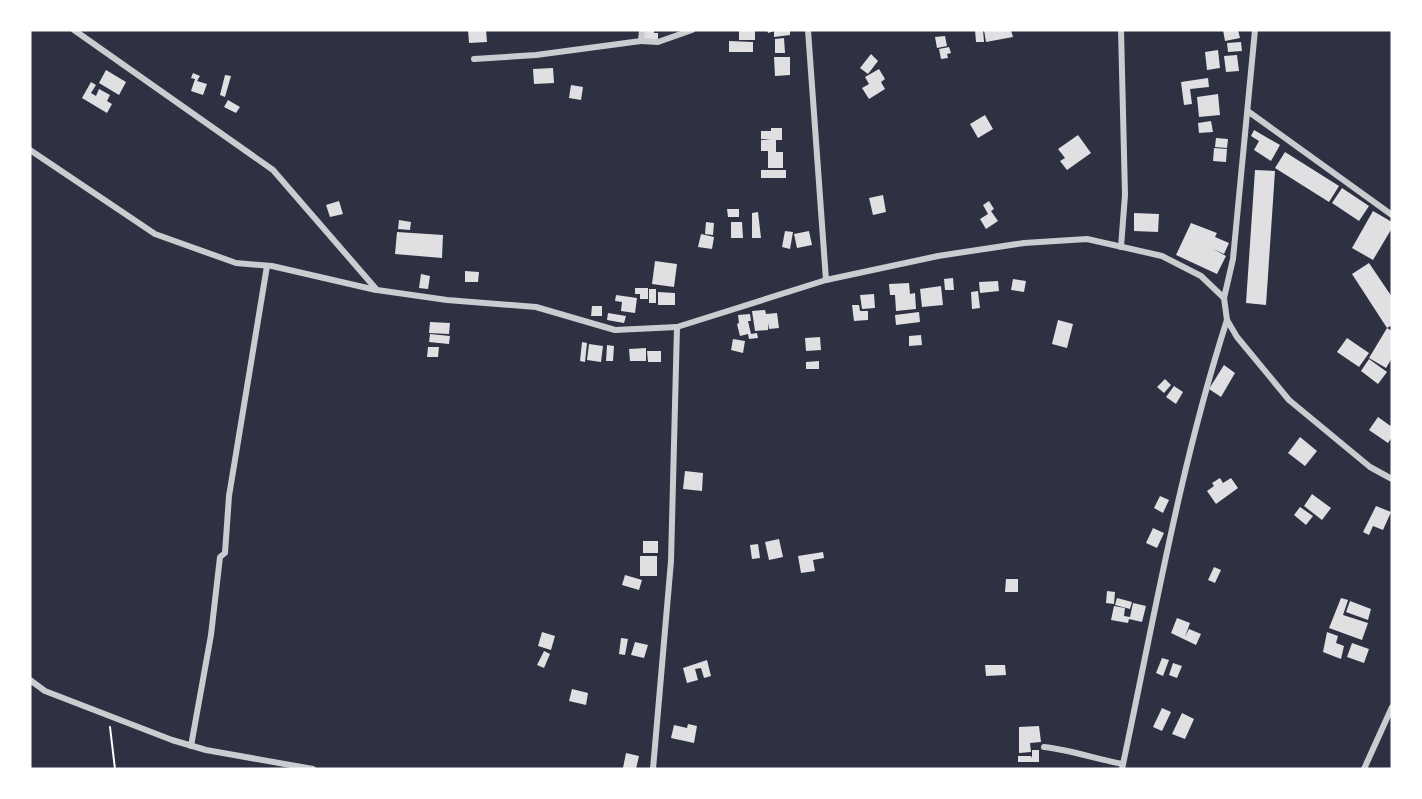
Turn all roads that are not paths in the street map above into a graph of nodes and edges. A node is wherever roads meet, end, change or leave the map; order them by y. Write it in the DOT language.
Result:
graph roads {
  1 [pos="74,30"];
  2 [pos="642,30"];
  3 [pos="692,30"];
  4 [pos="808,30"];
  5 [pos="1121,30"];
  6 [pos="1255,30"];
  7 [pos="642,41"];
  8 [pos="474,59"];
  9 [pos="1249,112"];
  10 [pos="30,150"];
  11 [pos="1392,214"];
  12 [pos="1121,247"];
  13 [pos="267,266"];
  14 [pos="826,280"];
  15 [pos="377,291"];
  16 [pos="1224,298"];
  17 [pos="1227,321"];
  18 [pos="677,327"];
  19 [pos="1392,478"];
  20 [pos="30,680"];
  21 [pos="1392,707"];
  22 [pos="191,746"];
  23 [pos="1044,747"];
  24 [pos="1123,767"];
  25 [pos="313,769"];
  26 [pos="653,769"];
  27 [pos="1364,769"];
  1 -- 15 [label="street"];
  2 -- 7 [label="street"];
  3 -- 7 [label="street"];
  4 -- 14 [label="street"];
  5 -- 12 [label="street"];
  6 -- 9 [label="street"];
  7 -- 8 [label="street"];
  9 -- 11 [label="street"];
  9 -- 16 [label="street"];
  10 -- 13 [label="street"];
  12 -- 14 [label="street"];
  12 -- 16 [label="street"];
  13 -- 15 [label="street"];
  13 -- 22 [label="street"];
  14 -- 18 [label="street"];
  15 -- 18 [label="street"];
  16 -- 17 [label="street"];
  17 -- 19 [label="street"];
  17 -- 24 [label="street"];
  18 -- 26 [label="street"];
  20 -- 22 [label="street"];
  21 -- 27 [label="street"];
  22 -- 25 [label="street"];
  23 -- 24 [label="street"];
}
